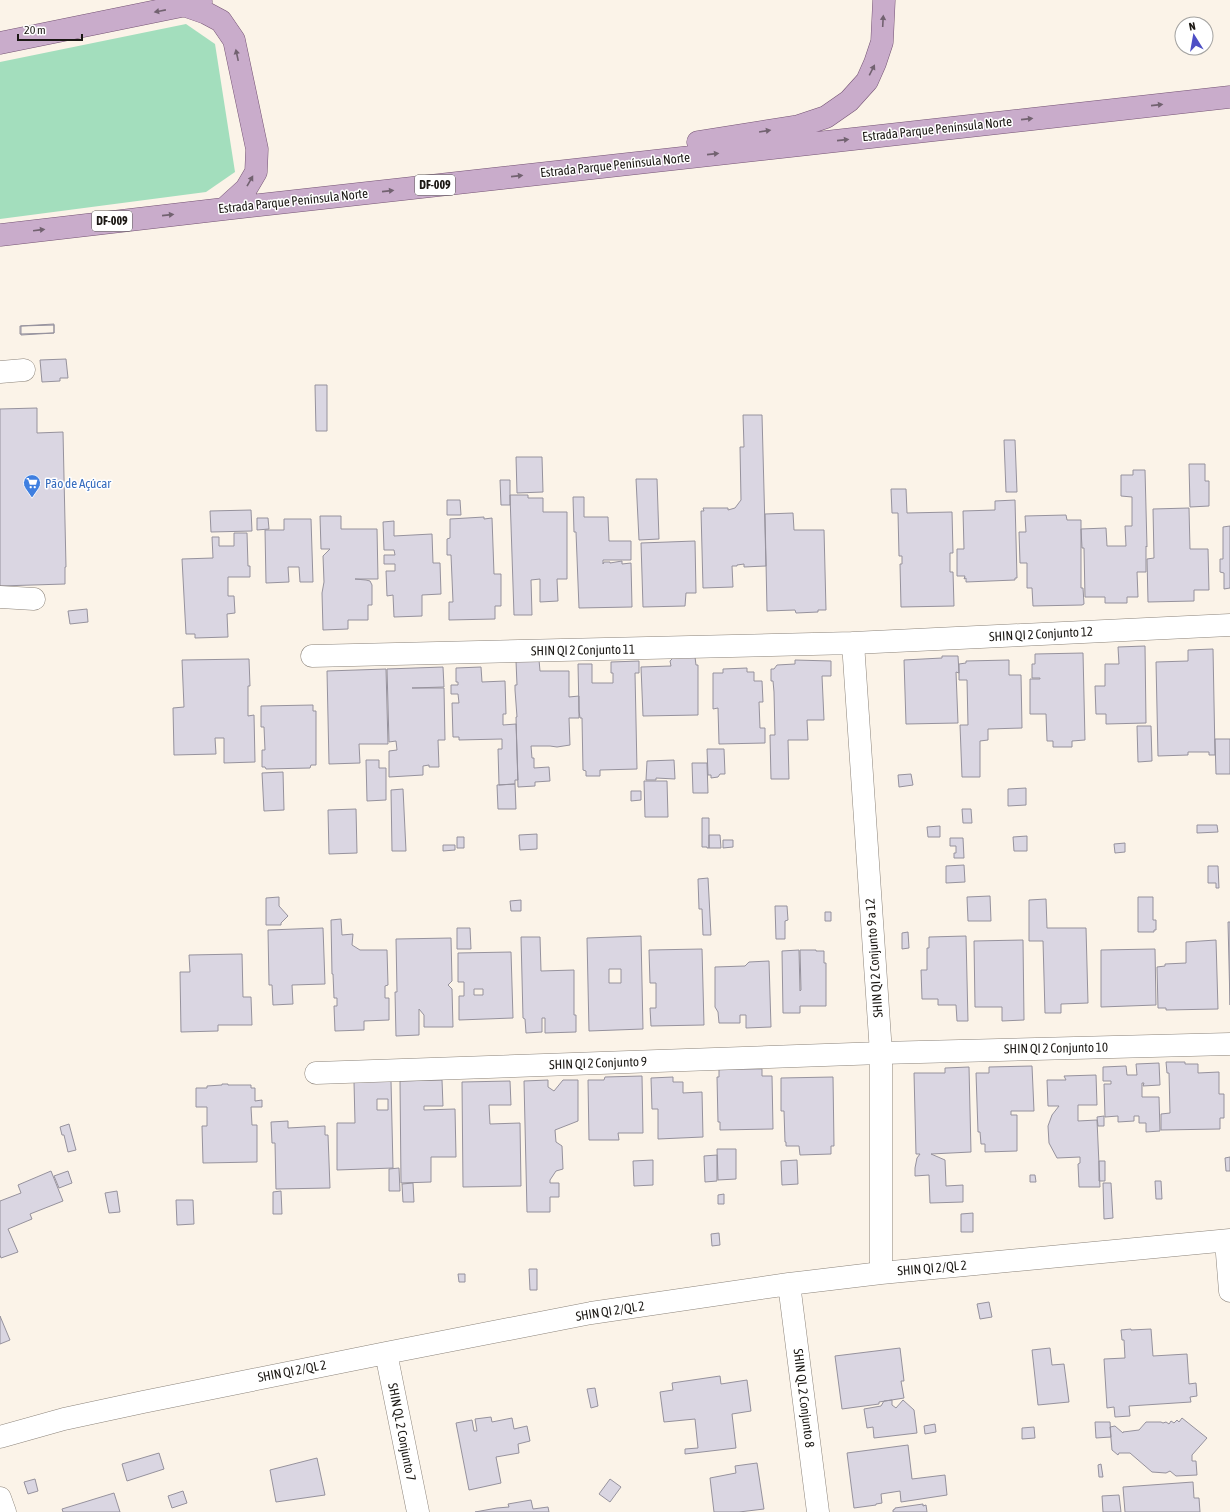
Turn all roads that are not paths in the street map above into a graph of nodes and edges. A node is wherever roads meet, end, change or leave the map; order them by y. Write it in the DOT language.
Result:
graph roads {
  1 [pos="212,0"];
  2 [pos="884,0"];
  3 [pos="186,6"];
  4 [pos="0,43"];
  5 [pos="1230,97"];
  6 [pos="647,162"];
  7 [pos="224,209"];
  8 [pos="0,235"];
  9 [pos="24,370"];
  10 [pos="0,372"];
  11 [pos="0,597"];
  12 [pos="34,598"];
  13 [pos="1230,625"];
  14 [pos="853,643"];
  15 [pos="312,656"];
  16 [pos="1230,1044"];
  17 [pos="881,1053"];
  18 [pos="316,1073"];
  19 [pos="1228,1241"];
  20 [pos="880,1273"];
  21 [pos="789,1284"];
  22 [pos="1230,1291"];
  23 [pos="386,1352"];
  24 [pos="0,1437"];
  25 [pos="0,1498"];
  26 [pos="5,1512"];
  27 [pos="418,1512"];
  28 [pos="818,1512"];
  1 -- 3 [label="main road"];
  6 -- 2 [label="main road, one-way"];
  3 -- 4 [label="main road, one-way"];
  7 -- 3 [label="main road, one-way"];
  6 -- 5 [label="main road, Estrada Parque Península Norte / DF-009, one-way"];
  7 -- 6 [label="main road, Estrada Parque Península Norte / DF-009, one-way"];
  8 -- 7 [label="main road, Estrada Parque Península Norte / DF-009, one-way"];
  9 -- 10 [label="street"];
  11 -- 12 [label="street"];
  13 -- 14 [label="street, SHIN QI 2 Conjunto 12"];
  14 -- 15 [label="street, SHIN QI 2 Conjunto 11"];
  14 -- 17 [label="street, SHIN QI 2 Conjunto 9 a 12"];
  16 -- 17 [label="street, SHIN QI 2 Conjunto 10"];
  17 -- 18 [label="street, SHIN QI 2 Conjunto 9"];
  17 -- 20 [label="street, SHIN QI 2 Conjunto 9 a 12"];
  19 -- 20 [label="street, SHIN QI 2/QL 2"];
  19 -- 22 [label="street"];
  20 -- 21 [label="street, SHIN QI 2/QL 2"];
  21 -- 23 [label="street, SHIN QI 2/QL 2"];
  21 -- 28 [label="street, SHIN QL 2 Conjunto 8"];
  23 -- 24 [label="street, SHIN QI 2/QL 2"];
  23 -- 27 [label="street, SHIN QL 2 Conjunto 7"];
  25 -- 26 [label="street"];
}
